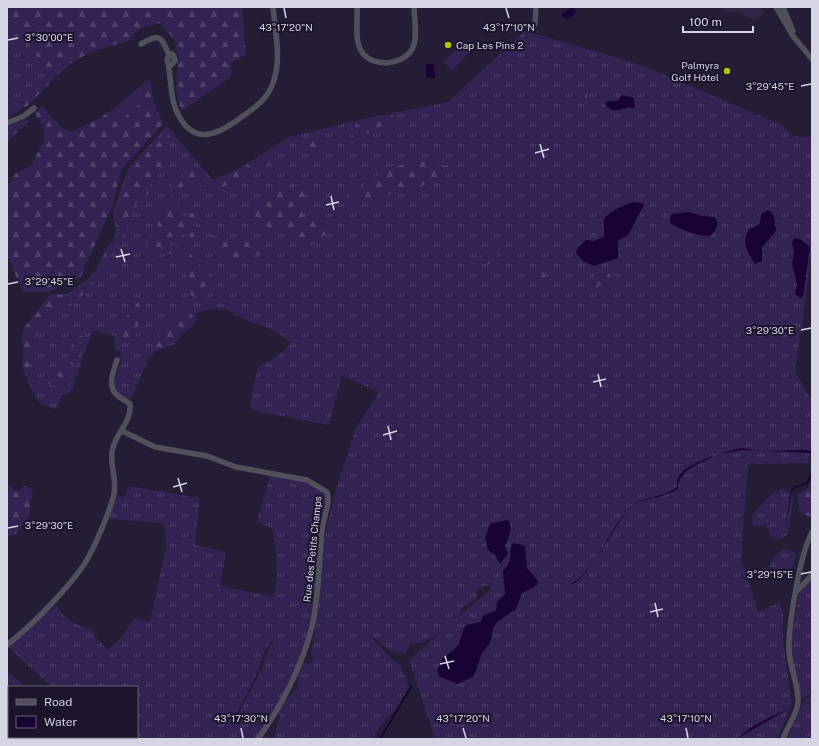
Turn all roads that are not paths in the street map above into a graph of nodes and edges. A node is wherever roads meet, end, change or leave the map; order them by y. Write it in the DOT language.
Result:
graph roads {
  1 [pos="273,7"];
  2 [pos="357,7"];
  3 [pos="414,7"];
  4 [pos="536,7"];
  5 [pos="776,7"];
  6 [pos="783,7"];
  7 [pos="534,24"];
  8 [pos="798,40"];
  9 [pos="141,44"];
  10 [pos="812,59"];
  11 [pos="34,108"];
  12 [pos="7,123"];
  13 [pos="117,360"];
  14 [pos="122,431"];
  15 [pos="812,532"];
  16 [pos="812,575"];
  17 [pos="796,591"];
  18 [pos="7,645"];
  19 [pos="258,739"];
  20 [pos="783,739"];
  1 -- 9 [label="street"];
  2 -- 3 [label="street"];
  4 -- 7 [label="street"];
  5 -- 8 [label="street"];
  6 -- 8 [label="street"];
  8 -- 10 [label="street"];
  11 -- 12 [label="street"];
  13 -- 14 [label="street"];
  14 -- 18 [label="street"];
  14 -- 19 [label="street, Rue des Petits Champs"];
  15 -- 17 [label="street"];
  16 -- 17 [label="street"];
  17 -- 20 [label="street"];
}
